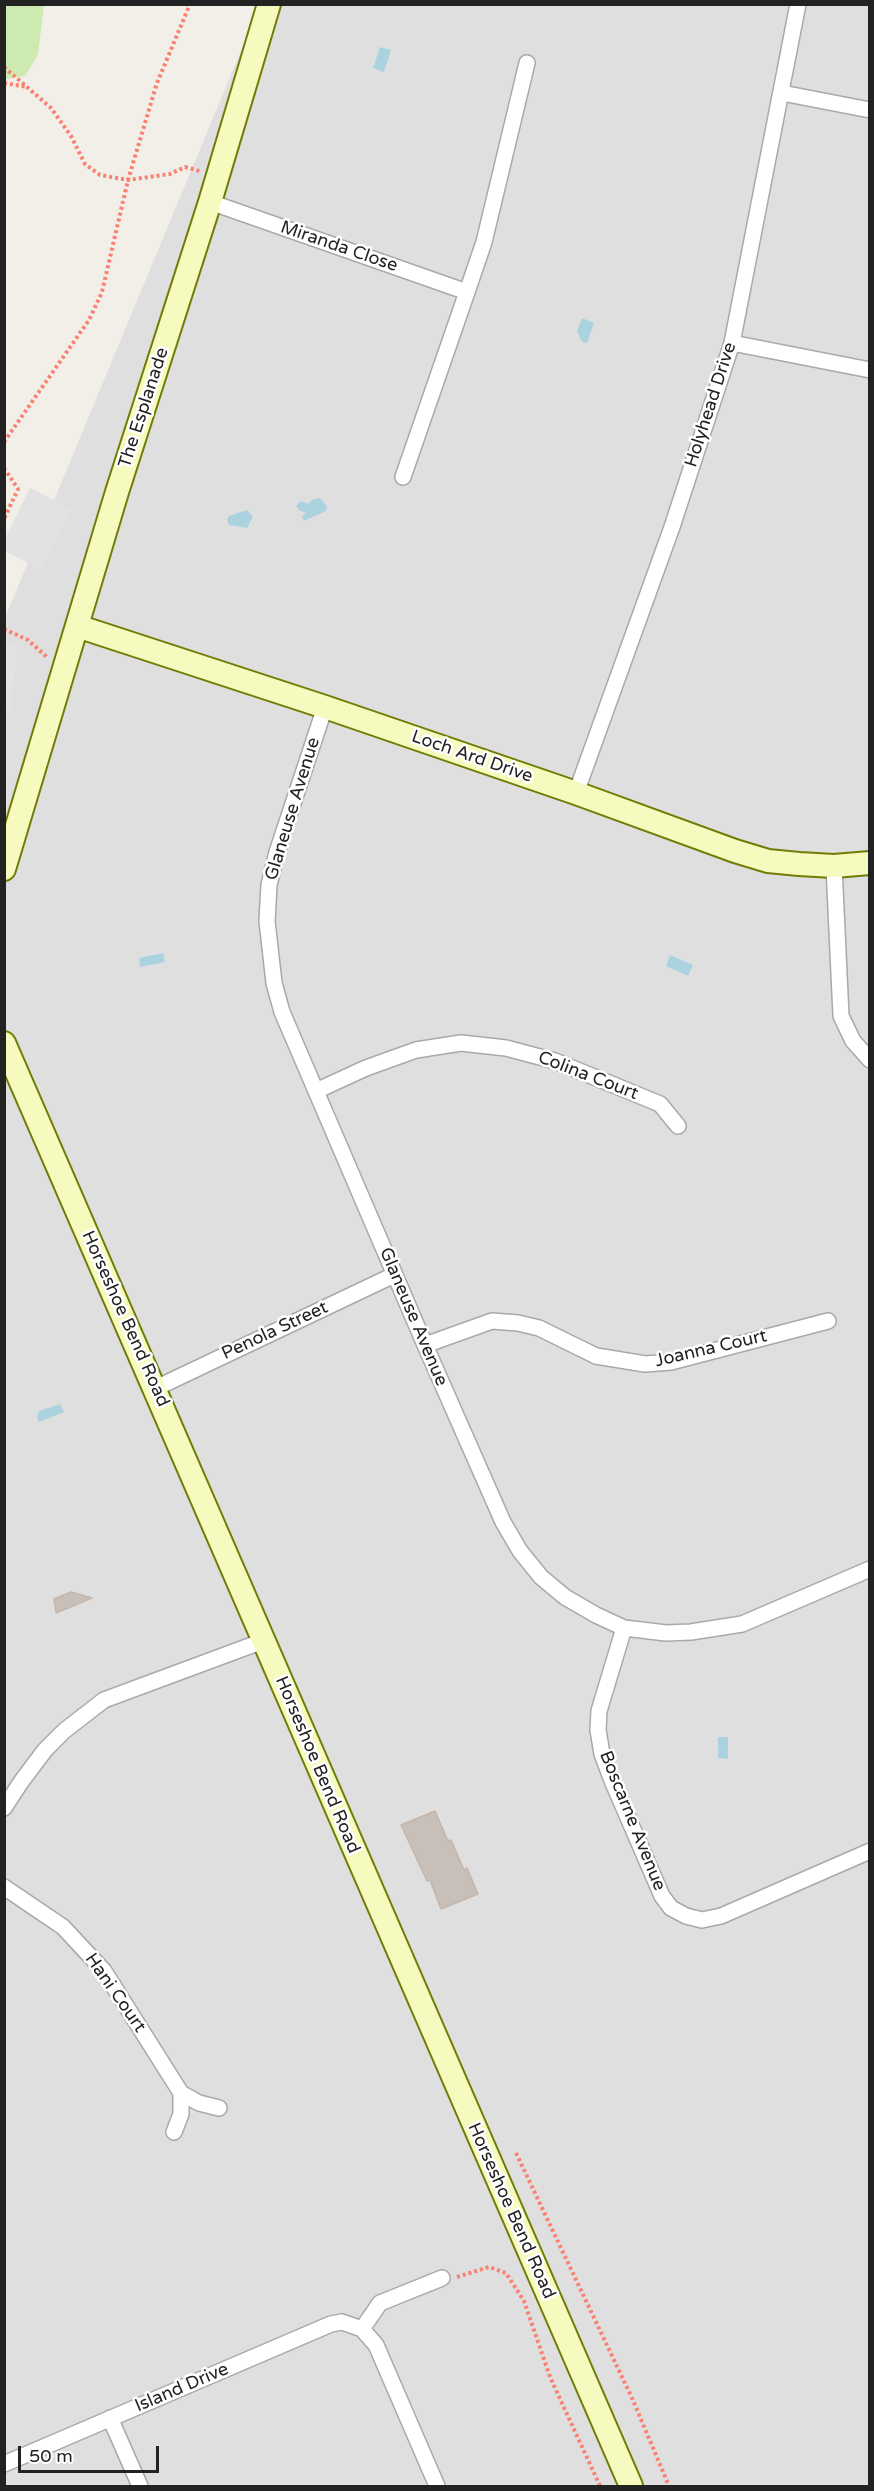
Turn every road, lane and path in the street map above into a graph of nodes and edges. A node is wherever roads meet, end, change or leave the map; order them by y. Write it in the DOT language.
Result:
graph roads {
  1 [pos="190,4"];
  2 [pos="269,4"];
  3 [pos="798,4"];
  4 [pos="527,63"];
  5 [pos="4,67"];
  6 [pos="4,83"];
  7 [pos="28,87"];
  8 [pos="782,93"];
  9 [pos="870,110"];
  10 [pos="218,177"];
  11 [pos="128,180"];
  12 [pos="210,202"];
  13 [pos="467,292"];
  14 [pos="732,343"];
  15 [pos="870,370"];
  16 [pos="4,442"];
  17 [pos="4,468"];
  18 [pos="403,477"];
  19 [pos="4,519"];
  20 [pos="77,626"];
  21 [pos="4,629"];
  22 [pos="64,666"];
  23 [pos="325,707"];
  24 [pos="576,793"];
  25 [pos="20,813"];
  26 [pos="4,832"];
  27 [pos="870,863"];
  28 [pos="834,866"];
  29 [pos="4,869"];
  30 [pos="4,1043"];
  31 [pos="870,1060"];
  32 [pos="316,1091"];
  33 [pos="678,1126"];
  34 [pos="394,1275"];
  35 [pos="828,1321"];
  36 [pos="424,1345"];
  37 [pos="156,1388"];
  38 [pos="870,1569"];
  39 [pos="624,1628"];
  40 [pos="263,1641"];
  41 [pos="4,1808"];
  42 [pos="870,1851"];
  43 [pos="4,1887"];
  44 [pos="181,2093"];
  45 [pos="219,2108"];
  46 [pos="174,2132"];
  47 [pos="516,2153"];
  48 [pos="442,2278"];
  49 [pos="362,2329"];
  50 [pos="110,2418"];
  51 [pos="4,2464"];
  52 [pos="140,2487"];
  53 [pos="437,2487"];
  54 [pos="600,2487"];
  55 [pos="631,2487"];
  56 [pos="669,2487"];
  1 -- 11 [label="path"];
  2 -- 10 [label="street, The Esplanade"];
  3 -- 8 [label="street, Holyhead Drive"];
  4 -- 13 [label="street"];
  5 -- 7 [label="path"];
  6 -- 7 [label="path"];
  7 -- 11 [label="path"];
  8 -- 9 [label="street"];
  8 -- 14 [label="street, Holyhead Drive"];
  10 -- 11 [label="path"];
  10 -- 12 [label="street, The Esplanade"];
  11 -- 16 [label="path"];
  12 -- 13 [label="street, Miranda Close"];
  12 -- 20 [label="street, The Esplanade"];
  13 -- 18 [label="street"];
  14 -- 15 [label="street"];
  14 -- 24 [label="street, Holyhead Drive"];
  17 -- 19 [label="path"];
  20 -- 22 [label="street, The Esplanade"];
  20 -- 23 [label="street, Loch Ard Drive"];
  21 -- 22 [label="path"];
  22 -- 25 [label="street, The Esplanade"];
  23 -- 24 [label="street, Loch Ard Drive"];
  23 -- 32 [label="street, Glaneuse Avenue"];
  24 -- 28 [label="street, Loch Ard Drive"];
  25 -- 26 [label="street, The Esplanade"];
  25 -- 29 [label="street, The Esplanade"];
  27 -- 28 [label="street, Loch Ard Drive"];
  28 -- 31 [label="street"];
  30 -- 37 [label="street, Horseshoe Bend Road"];
  32 -- 33 [label="street, Colina Court"];
  32 -- 34 [label="street, Glaneuse Avenue"];
  34 -- 36 [label="street, Glaneuse Avenue"];
  34 -- 37 [label="street, Penola Street"];
  35 -- 36 [label="street, Joanna Court"];
  36 -- 39 [label="street, Glaneuse Avenue"];
  37 -- 40 [label="street, Horseshoe Bend Road"];
  38 -- 39 [label="street, Glaneuse Avenue"];
  39 -- 42 [label="street, Boscarne Avenue"];
  40 -- 41 [label="street"];
  40 -- 55 [label="street, Horseshoe Bend Road"];
  43 -- 44 [label="street, Hani Court"];
  44 -- 45 [label="street"];
  44 -- 46 [label="street"];
  47 -- 56 [label="path"];
  48 -- 49 [label="street"];
  48 -- 54 [label="path"];
  49 -- 50 [label="street, Island Drive"];
  49 -- 53 [label="street"];
  50 -- 51 [label="street, Island Drive"];
  50 -- 52 [label="street"];
}
